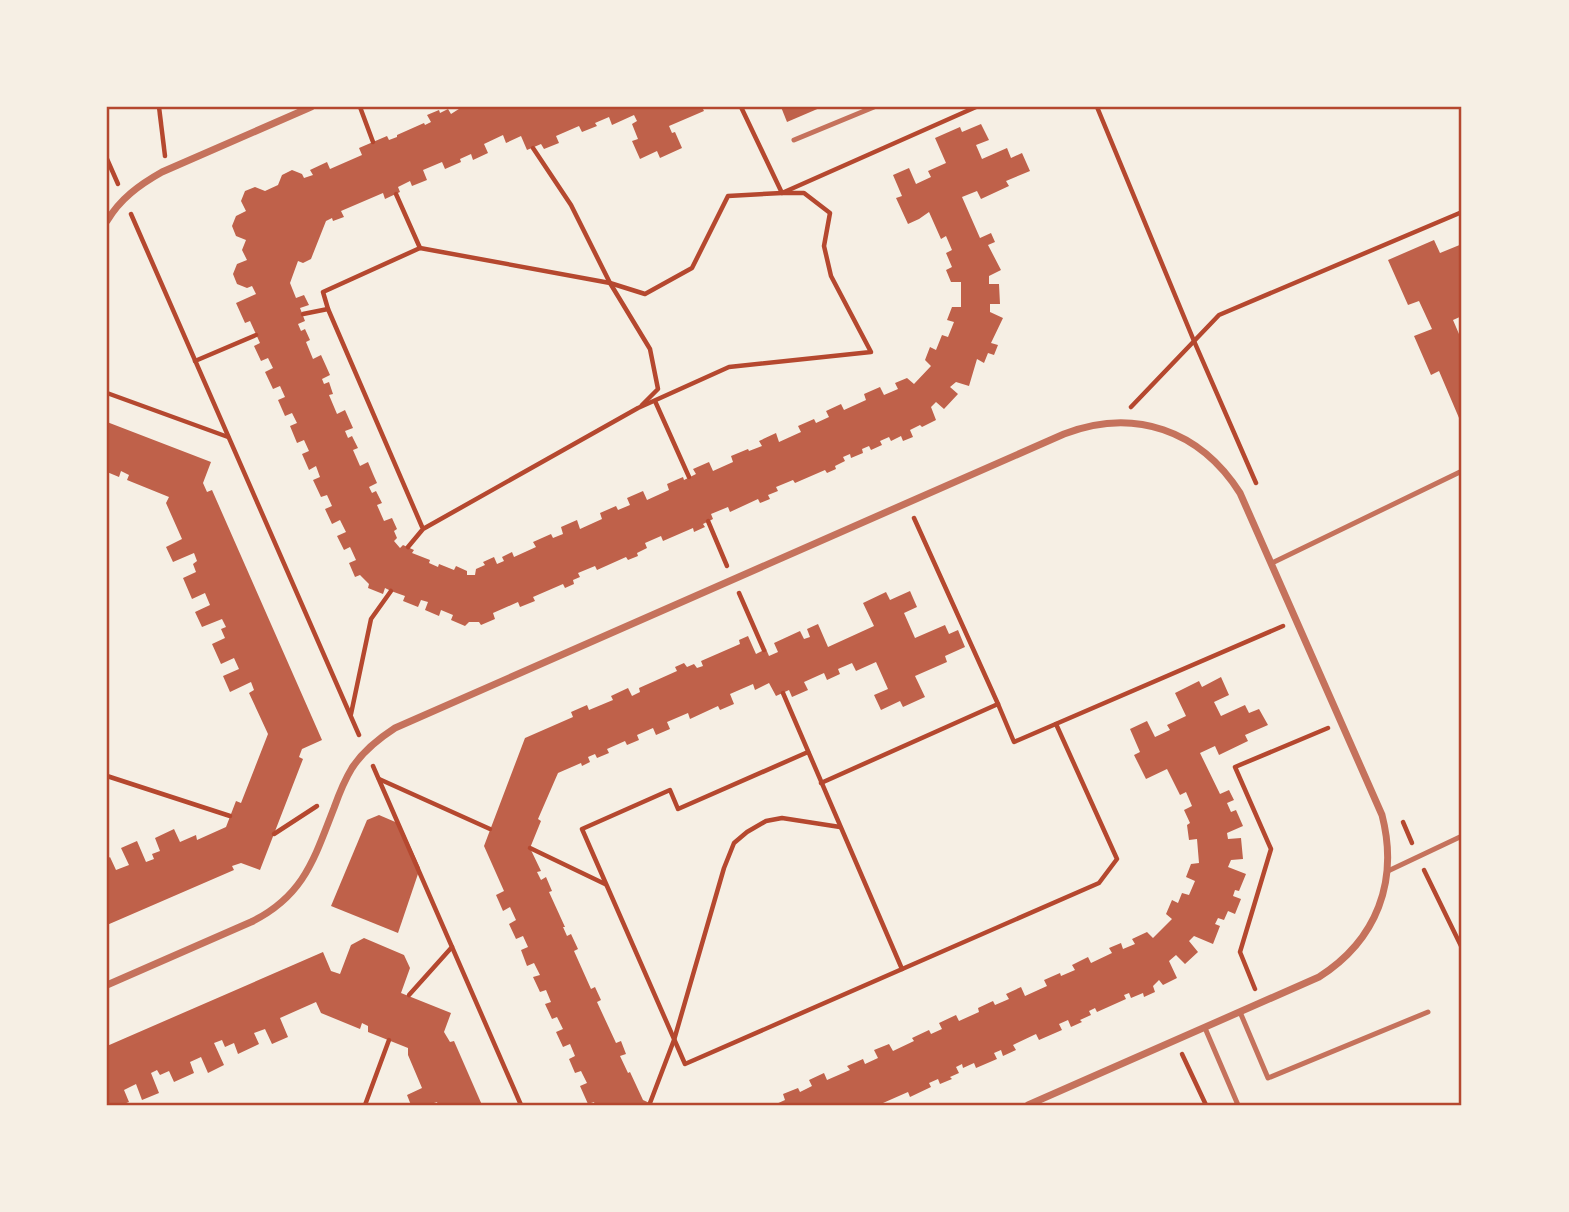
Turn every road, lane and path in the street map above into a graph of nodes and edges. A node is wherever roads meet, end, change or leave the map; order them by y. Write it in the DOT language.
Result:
graph roads {
  1 [pos="159,107"];
  2 [pos="312,107"];
  3 [pos="360,107"];
  4 [pos="741,107"];
  5 [pos="874,107"];
  6 [pos="976,107"];
  7 [pos="794,140"];
  8 [pos="373,142"];
  9 [pos="533,148"];
  10 [pos="107,159"];
  11 [pos="167,170"];
  12 [pos="782,193"];
  13 [pos="396,194"];
  14 [pos="124,199"];
  15 [pos="1462,212"];
  16 [pos="107,221"];
  17 [pos="420,248"];
  18 [pos="610,283"];
  19 [pos="328,309"];
  20 [pos="303,314"];
  21 [pos="256,335"];
  22 [pos="195,361"];
  23 [pos="107,393"];
  24 [pos="654,401"];
  25 [pos="638,408"];
  26 [pos="1117,422"];
  27 [pos="229,438"];
  28 [pos="1462,471"];
  29 [pos="689,477"];
  30 [pos="907,503"];
  31 [pos="423,529"];
  32 [pos="408,547"];
  33 [pos="1272,563"];
  34 [pos="391,590"];
  35 [pos="1297,620"];
  36 [pos="783,693"];
  37 [pos="998,704"];
  38 [pos="350,715"];
  39 [pos="1342,722"];
  40 [pos="1056,724"];
  41 [pos="366,750"];
  42 [pos="808,752"];
  43 [pos="107,776"];
  44 [pos="378,779"];
  45 [pos="821,783"];
  46 [pos="341,790"];
  47 [pos="230,816"];
  48 [pos="840,827"];
  49 [pos="490,829"];
  50 [pos="274,834"];
  51 [pos="1462,836"];
  52 [pos="530,848"];
  53 [pos="1388,870"];
  54 [pos="606,884"];
  55 [pos="452,947"];
  56 [pos="902,969"];
  57 [pos="107,985"];
  58 [pos="409,995"];
  59 [pos="1261,1003"];
  60 [pos="1240,1012"];
  61 [pos="1428,1012"];
  62 [pos="1205,1028"];
  63 [pos="389,1040"];
  64 [pos="674,1040"];
  65 [pos="1176,1040"];
  66 [pos="650,1103"];
  67 [pos="365,1105"];
  68 [pos="522,1105"];
  69 [pos="1028,1105"];
  70 [pos="1206,1105"];
  71 [pos="1238,1105"];
  1 -- 11 [label="path"];
  2 -- 11 [label="street"];
  3 -- 8 [label="path"];
  4 -- 12 [label="path"];
  5 -- 7 [label="lane"];
  6 -- 12 [label="path"];
  9 -- 18 [label="path"];
  10 -- 14 [label="path"];
  11 -- 14 [label="street"];
  12 -- 18 [label="path"];
  12 -- 24 [label="path"];
  13 -- 17 [label="path"];
  14 -- 16 [label="street"];
  14 -- 22 [label="path"];
  15 -- 26 [label="path"];
  17 -- 18 [label="path"];
  17 -- 19 [label="path"];
  18 -- 25 [label="path"];
  19 -- 20 [label="path"];
  19 -- 31 [label="path"];
  21 -- 22 [label="path"];
  22 -- 27 [label="path"];
  23 -- 27 [label="path"];
  24 -- 25 [label="path"];
  24 -- 29 [label="path"];
  25 -- 31 [label="path"];
  26 -- 30 [label="street"];
  26 -- 33 [label="street"];
  27 -- 38 [label="path"];
  28 -- 33 [label="lane"];
  30 -- 37 [label="path"];
  30 -- 41 [label="street"];
  31 -- 32 [label="path"];
  33 -- 35 [label="street"];
  34 -- 38 [label="path"];
  35 -- 39 [label="street"];
  35 -- 40 [label="path"];
  36 -- 42 [label="path"];
  37 -- 40 [label="path"];
  37 -- 45 [label="path"];
  38 -- 41 [label="path"];
  39 -- 53 [label="street"];
  39 -- 59 [label="path"];
  40 -- 56 [label="path"];
  41 -- 44 [label="path"];
  41 -- 46 [label="street"];
  42 -- 45 [label="path"];
  42 -- 54 [label="path"];
  43 -- 47 [label="path"];
  44 -- 49 [label="path"];
  44 -- 55 [label="path"];
  45 -- 48 [label="path"];
  46 -- 50 [label="path"];
  46 -- 57 [label="street"];
  48 -- 56 [label="path"];
  48 -- 64 [label="path"];
  51 -- 53 [label="lane"];
  52 -- 54 [label="path"];
  53 -- 59 [label="street"];
  54 -- 64 [label="path"];
  55 -- 58 [label="path"];
  55 -- 68 [label="path"];
  56 -- 64 [label="path"];
  59 -- 60 [label="street"];
  60 -- 61 [label="lane"];
  60 -- 62 [label="street"];
  62 -- 65 [label="street"];
  62 -- 71 [label="lane"];
  63 -- 67 [label="path"];
  64 -- 66 [label="path"];
  65 -- 69 [label="street"];
  65 -- 70 [label="path"];
}
